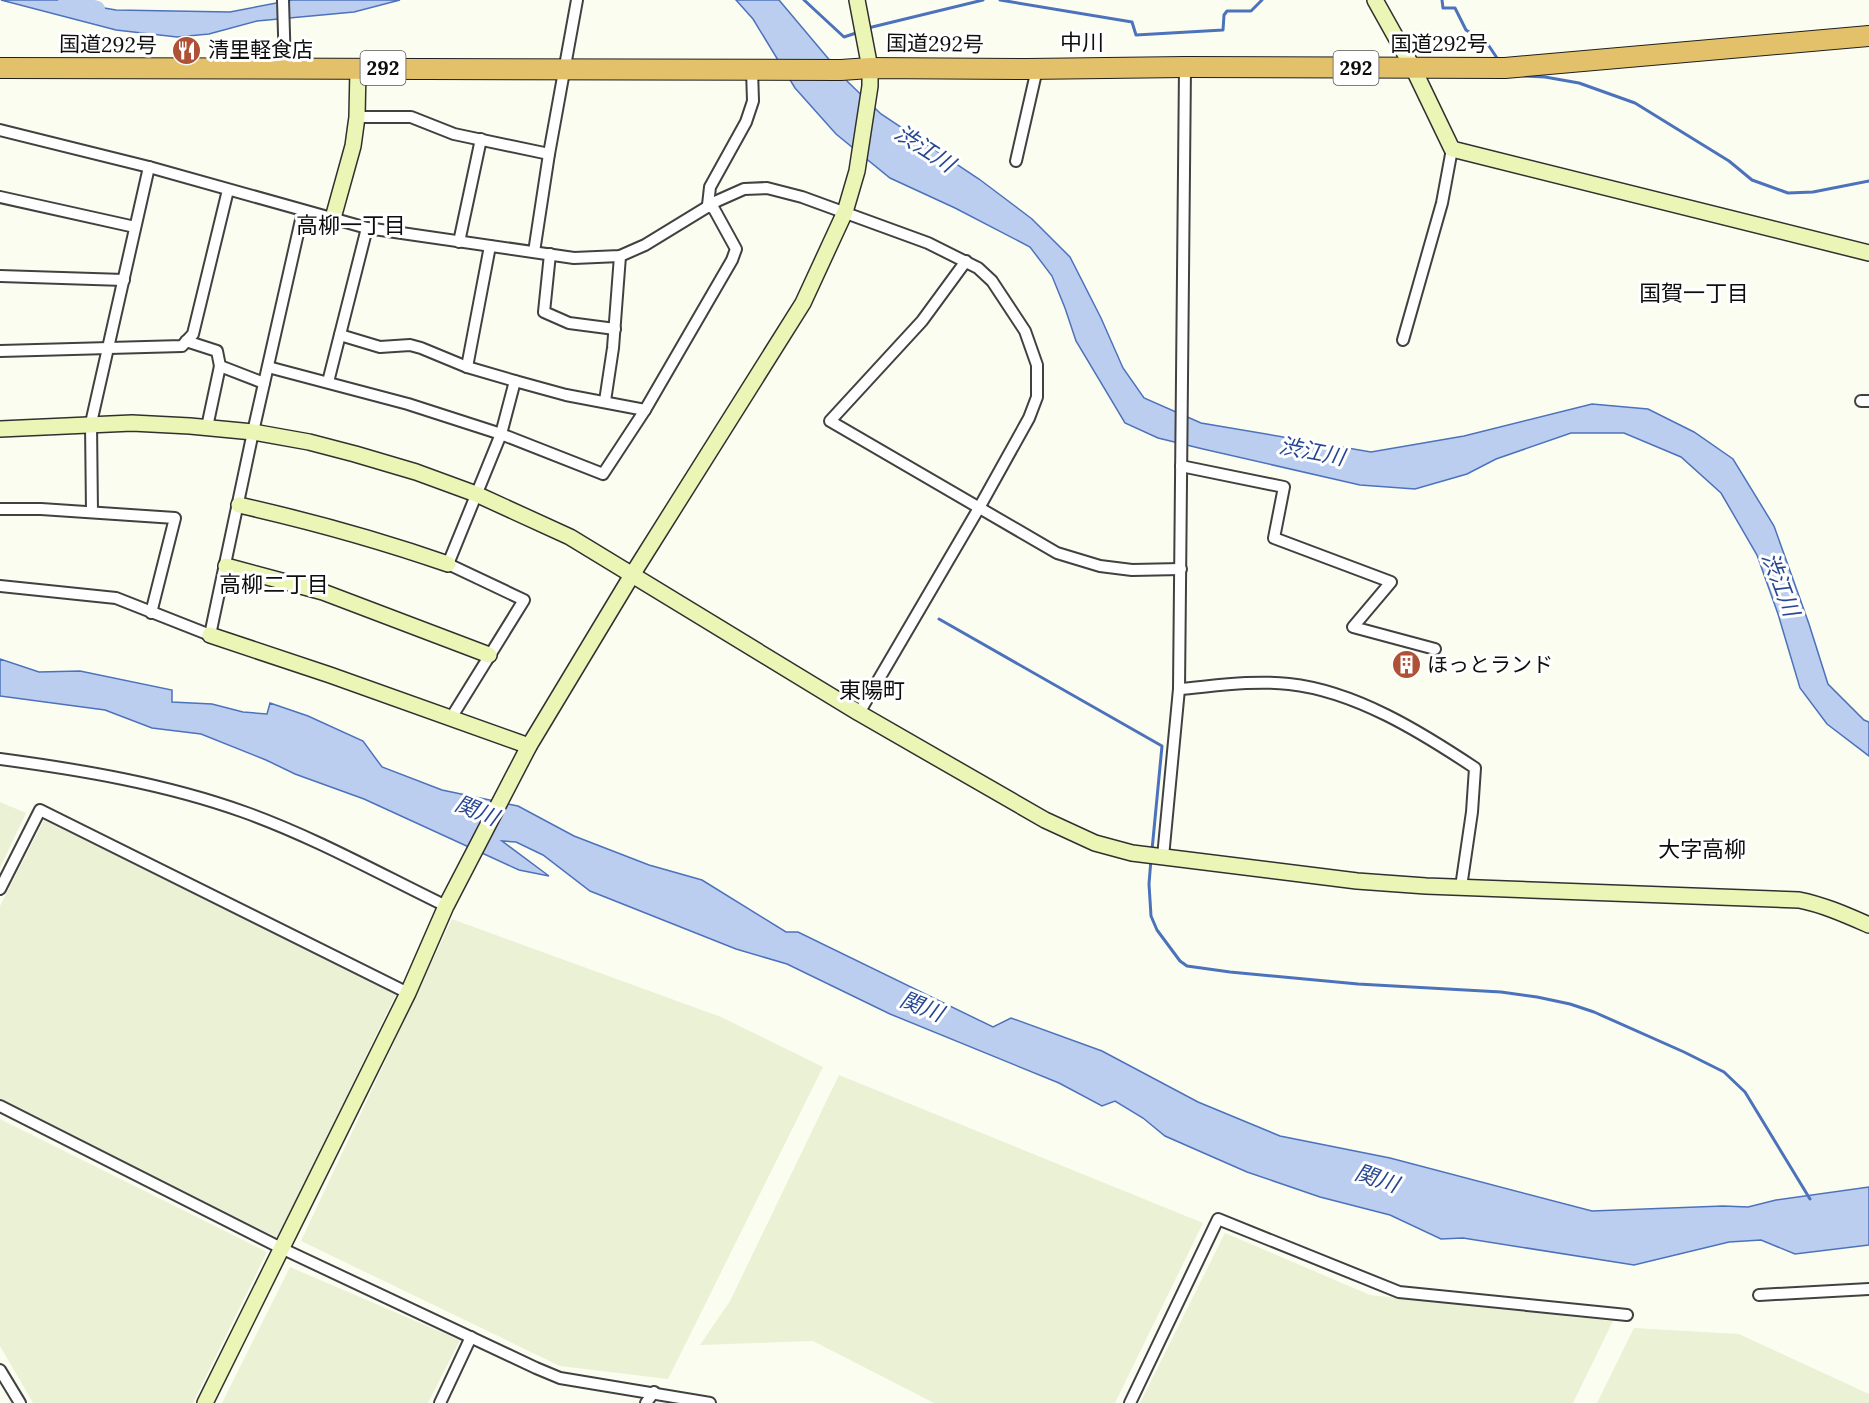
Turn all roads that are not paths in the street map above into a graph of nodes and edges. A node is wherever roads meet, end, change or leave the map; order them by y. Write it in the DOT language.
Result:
graph roads {
  1 [pos="283,0"];
  2 [pos="577,0"];
  3 [pos="857,0"];
  4 [pos="1376,0"];
  5 [pos="1869,36"];
  6 [pos="1185,67"];
  7 [pos="0,68"];
  8 [pos="285,68"];
  9 [pos="358,68"];
  10 [pos="1413,68"];
  11 [pos="1037,69"];
  12 [pos="759,70"];
  13 [pos="565,71"];
  14 [pos="870,77"];
  15 [pos="357,117"];
  16 [pos="0,130"];
  17 [pos="481,140"];
  18 [pos="1452,149"];
  19 [pos="549,154"];
  20 [pos="1016,161"];
  21 [pos="149,167"];
  22 [pos="228,190"];
  23 [pos="0,197"];
  24 [pos="708,206"];
  25 [pos="303,211"];
  26 [pos="845,212"];
  27 [pos="333,218"];
  28 [pos="135,227"];
  29 [pos="367,228"];
  30 [pos="459,242"];
  31 [pos="490,246"];
  32 [pos="534,252"];
  33 [pos="1869,253"];
  34 [pos="550,254"];
  35 [pos="620,256"];
  36 [pos="966,261"];
  37 [pos="0,276"];
  38 [pos="123,280"];
  39 [pos="615,329"];
  40 [pos="340,335"];
  41 [pos="1403,340"];
  42 [pos="186,341"];
  43 [pos="108,348"];
  44 [pos="0,351"];
  45 [pos="220,366"];
  46 [pos="268,367"];
  47 [pos="467,367"];
  48 [pos="515,381"];
  49 [pos="328,382"];
  50 [pos="264,383"];
  51 [pos="605,401"];
  52 [pos="645,410"];
  53 [pos="91,423"];
  54 [pos="207,427"];
  55 [pos="0,429"];
  56 [pos="253,432"];
  57 [pos="501,434"];
  58 [pos="1181,466"];
  59 [pos="477,494"];
  60 [pos="239,505"];
  61 [pos="979,508"];
  62 [pos="0,509"];
  63 [pos="92,512"];
  64 [pos="448,564"];
  65 [pos="226,566"];
  66 [pos="1181,569"];
  67 [pos="632,575"];
  68 [pos="0,586"];
  69 [pos="151,613"];
  70 [pos="210,635"];
  71 [pos="1435,649"];
  72 [pos="489,655"];
  73 [pos="1179,689"];
  74 [pos="859,713"];
  75 [pos="451,718"];
  76 [pos="527,751"];
  77 [pos="0,759"];
  78 [pos="1163,857"];
  79 [pos="1461,888"];
  80 [pos="0,889"];
  81 [pos="446,906"];
  82 [pos="1869,925"];
  83 [pos="408,993"];
  84 [pos="0,1107"];
  85 [pos="281,1248"];
  86 [pos="1869,1289"];
  87 [pos="1759,1294"];
  88 [pos="1627,1315"];
  89 [pos="471,1337"];
  90 [pos="0,1370"];
  91 [pos="654,1392"];
  92 [pos="20,1403"];
  93 [pos="205,1403"];
  94 [pos="440,1403"];
  95 [pos="646,1403"];
  96 [pos="710,1403"];
  97 [pos="1130,1403"];
  1 -- 8 [label="street"];
  2 -- 13 [label="street"];
  3 -- 14 [label="street"];
  4 -- 10 [label="street"];
  5 -- 10 [label="highway, 国道292号 / 292"];
  6 -- 10 [label="highway, 国道292号 / 292"];
  6 -- 11 [label="highway, 国道292号 / 292"];
  6 -- 58 [label="street"];
  7 -- 8 [label="highway, 国道292号 / 292"];
  8 -- 9 [label="highway, 国道292号 / 292"];
  9 -- 13 [label="highway, 国道292号 / 292"];
  9 -- 15 [label="street"];
  10 -- 18 [label="street"];
  11 -- 14 [label="highway, 国道292号 / 292"];
  11 -- 20 [label="street"];
  12 -- 13 [label="highway, 国道292号 / 292"];
  12 -- 14 [label="highway, 国道292号 / 292"];
  12 -- 24 [label="street"];
  13 -- 19 [label="street"];
  14 -- 26 [label="street"];
  15 -- 17 [label="street"];
  15 -- 27 [label="street"];
  16 -- 21 [label="street"];
  17 -- 19 [label="street"];
  17 -- 30 [label="street"];
  18 -- 33 [label="street"];
  18 -- 41 [label="street"];
  19 -- 32 [label="street"];
  21 -- 22 [label="street"];
  21 -- 28 [label="street"];
  22 -- 25 [label="street"];
  22 -- 42 [label="street"];
  23 -- 28 [label="street"];
  24 -- 26 [label="street"];
  24 -- 35 [label="street"];
  24 -- 52 [label="street"];
  25 -- 27 [label="street"];
  25 -- 46 [label="street"];
  26 -- 36 [label="street"];
  26 -- 67 [label="street"];
  27 -- 29 [label="street"];
  28 -- 38 [label="street"];
  29 -- 30 [label="street"];
  29 -- 40 [label="street"];
  30 -- 31 [label="street"];
  31 -- 32 [label="street"];
  31 -- 47 [label="street"];
  32 -- 34 [label="street"];
  34 -- 35 [label="street"];
  34 -- 39 [label="street"];
  35 -- 39 [label="street"];
  36 -- 61 [label="street"];
  36 -- 61 [label="street"];
  37 -- 38 [label="street"];
  38 -- 43 [label="street"];
  39 -- 51 [label="street"];
  40 -- 47 [label="street"];
  40 -- 49 [label="street"];
  42 -- 43 [label="street"];
  42 -- 45 [label="street"];
  43 -- 44 [label="street"];
  43 -- 53 [label="street"];
  45 -- 50 [label="street"];
  45 -- 54 [label="street"];
  46 -- 49 [label="street"];
  46 -- 50 [label="street"];
  47 -- 48 [label="street"];
  48 -- 51 [label="street"];
  48 -- 57 [label="street"];
  49 -- 57 [label="street"];
  50 -- 56 [label="street"];
  51 -- 52 [label="street"];
  52 -- 57 [label="street"];
  53 -- 54 [label="street"];
  53 -- 55 [label="street"];
  53 -- 63 [label="street"];
  54 -- 56 [label="street"];
  56 -- 59 [label="street"];
  56 -- 60 [label="street"];
  57 -- 59 [label="street"];
  58 -- 66 [label="street"];
  58 -- 71 [label="street"];
  59 -- 64 [label="street"];
  59 -- 67 [label="street"];
  60 -- 64 [label="street"];
  60 -- 65 [label="street"];
  61 -- 66 [label="street"];
  61 -- 74 [label="street"];
  62 -- 63 [label="street"];
  63 -- 69 [label="street"];
  64 -- 72 [label="street"];
  65 -- 70 [label="street"];
  65 -- 72 [label="street"];
  66 -- 73 [label="street"];
  67 -- 74 [label="street"];
  67 -- 76 [label="street"];
  68 -- 69 [label="street"];
  69 -- 70 [label="street"];
  70 -- 75 [label="street"];
  72 -- 75 [label="street"];
  73 -- 78 [label="street"];
  73 -- 79 [label="street"];
  74 -- 78 [label="street"];
  75 -- 76 [label="street"];
  76 -- 81 [label="street"];
  77 -- 81 [label="street"];
  78 -- 79 [label="street"];
  79 -- 82 [label="street"];
  80 -- 83 [label="street"];
  81 -- 83 [label="street"];
  83 -- 85 [label="street"];
  84 -- 85 [label="street"];
  85 -- 89 [label="street"];
  85 -- 93 [label="street"];
  86 -- 87 [label="street"];
  88 -- 97 [label="street"];
  89 -- 91 [label="street"];
  89 -- 94 [label="street"];
  90 -- 92 [label="street"];
  91 -- 95 [label="street"];
  91 -- 96 [label="street"];
}
